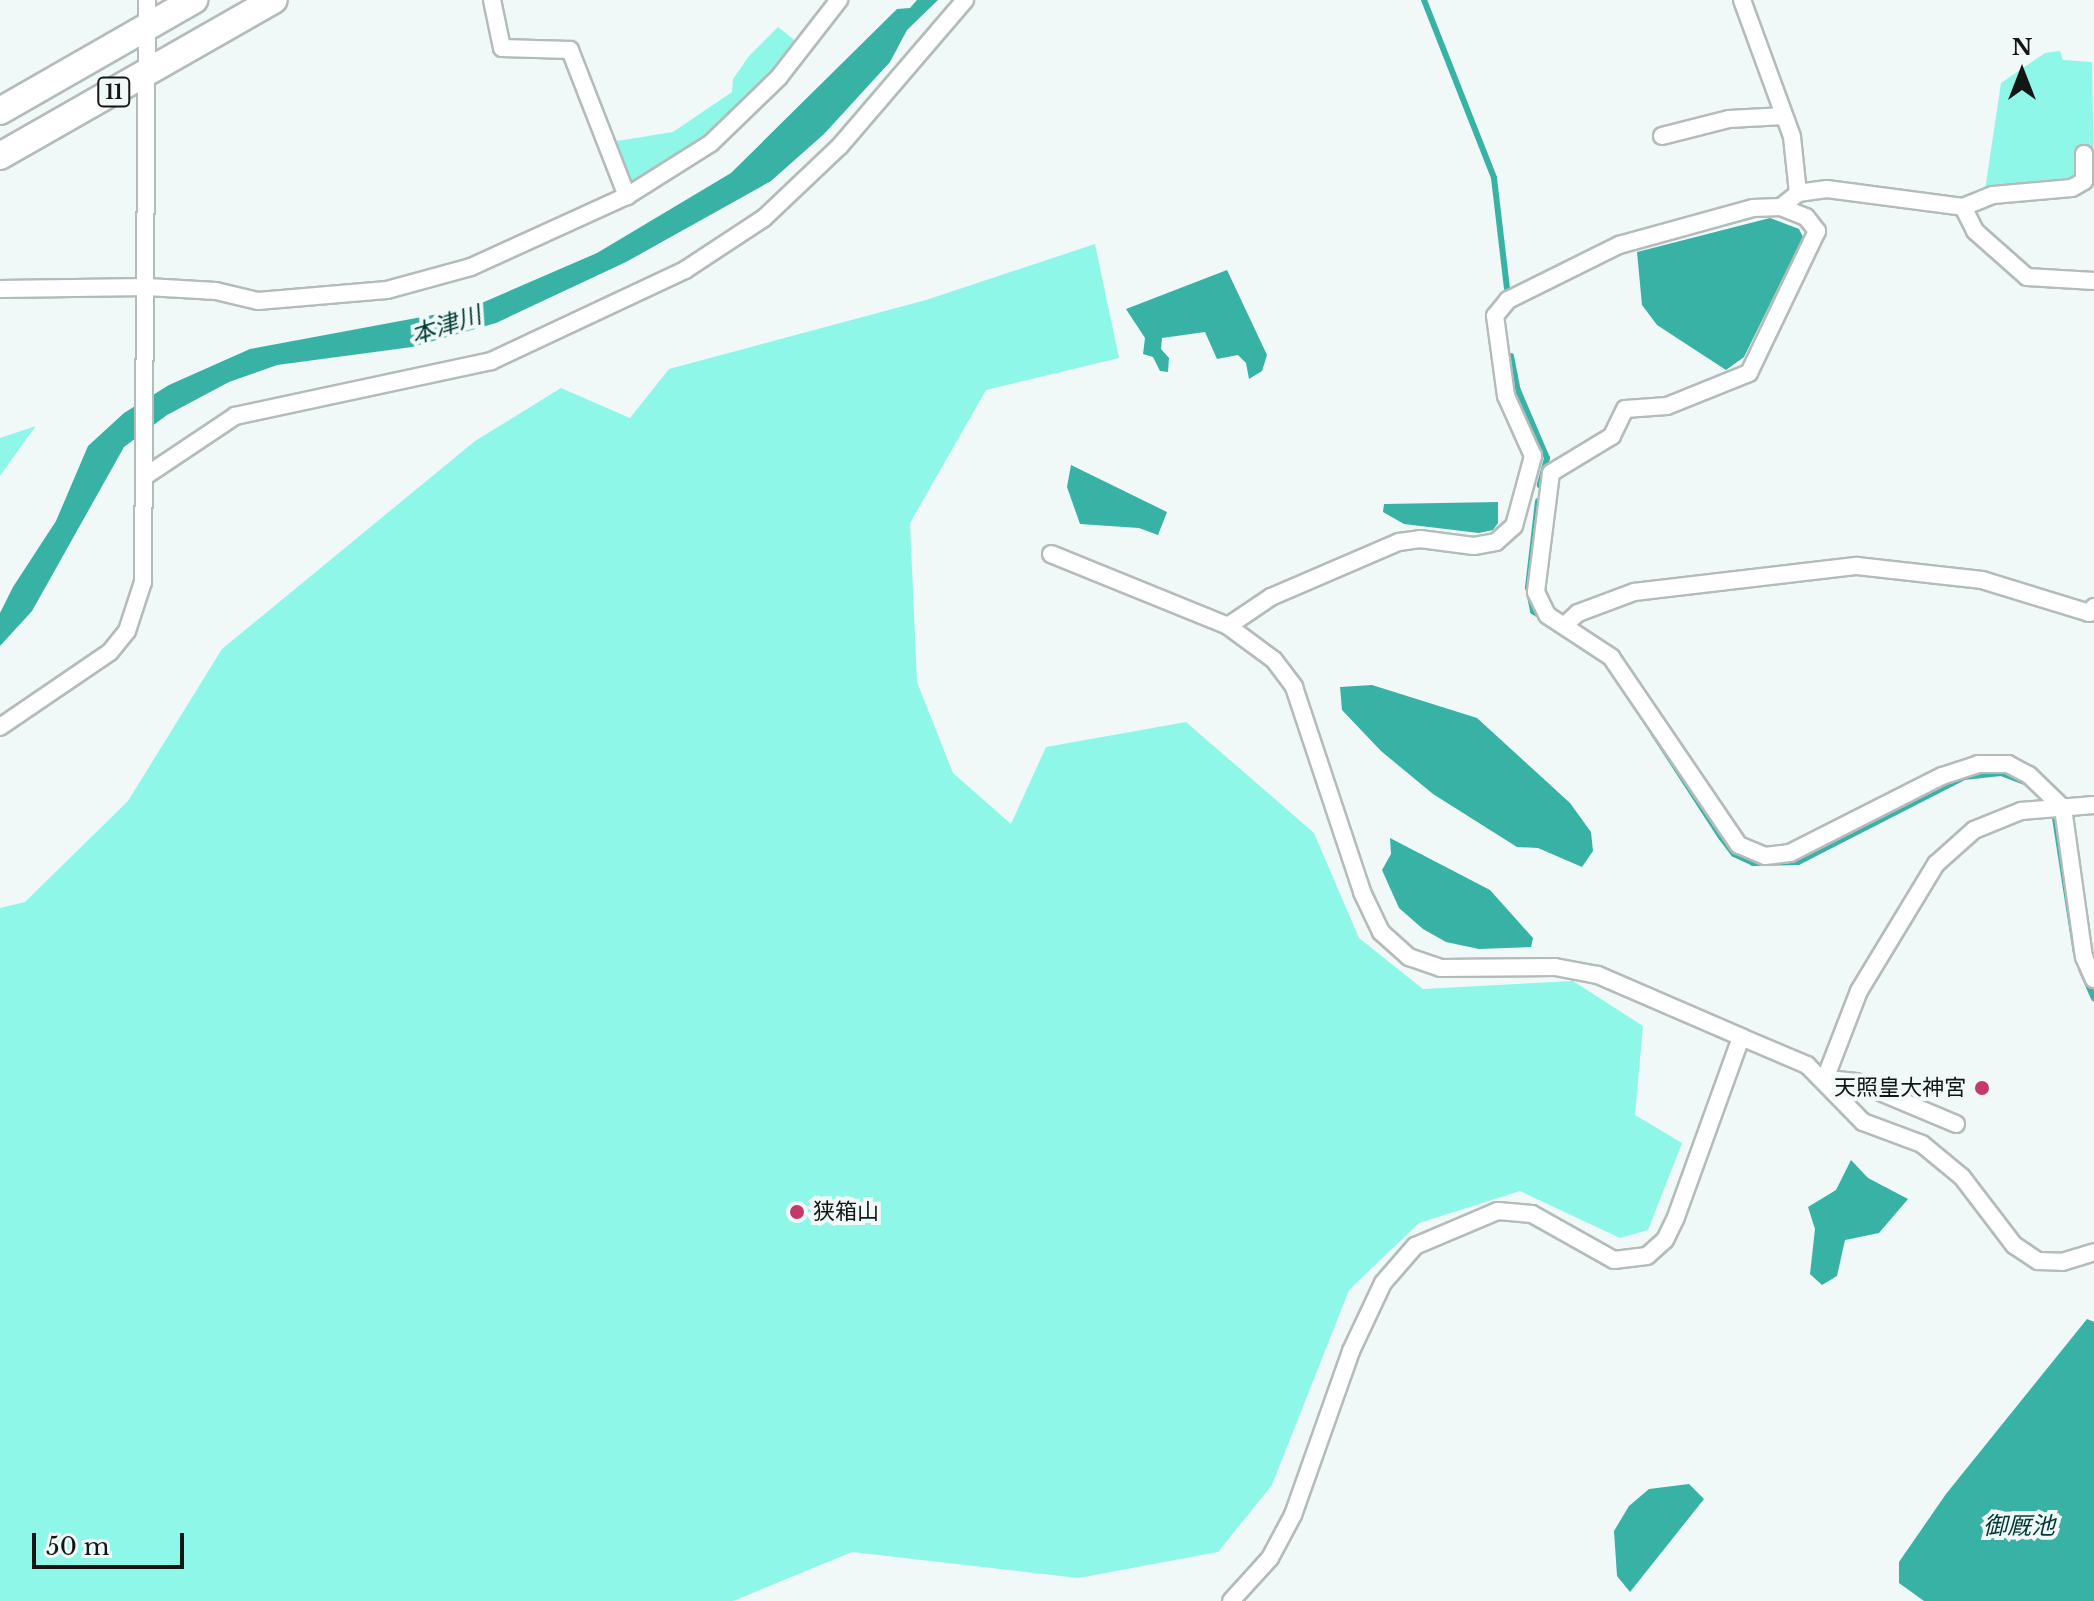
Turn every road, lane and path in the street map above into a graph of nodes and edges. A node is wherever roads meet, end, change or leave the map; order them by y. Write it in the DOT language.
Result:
graph roads {
  1 [pos="194,0"];
  2 [pos="274,0"];
  3 [pos="492,0"];
  4 [pos="839,0"];
  5 [pos="965,0"];
  6 [pos="1742,0"];
  7 [pos="147,13"];
  8 [pos="148,74"];
  9 [pos="0,111"];
  10 [pos="1784,116"];
  11 [pos="1662,136"];
  12 [pos="2084,154"];
  13 [pos="0,156"];
  14 [pos="1798,193"];
  15 [pos="627,196"];
  16 [pos="1781,207"];
  17 [pos="1963,207"];
  18 [pos="2094,281"];
  19 [pos="147,287"];
  20 [pos="0,289"];
  21 [pos="147,470"];
  22 [pos="1051,554"];
  23 [pos="2094,607"];
  24 [pos="1566,624"];
  25 [pos="1228,626"];
  26 [pos="0,727"];
  27 [pos="2094,805"];
  28 [pos="2063,808"];
  29 [pos="2094,979"];
  30 [pos="1741,1037"];
  31 [pos="1825,1079"];
  32 [pos="1956,1124"];
  33 [pos="2094,1252"];
  34 [pos="1231,1601"];
  1 -- 7 [label="highway, 11"];
  2 -- 8 [label="highway, 11"];
  3 -- 15 [label="street"];
  4 -- 15 [label="street"];
  5 -- 21 [label="street"];
  6 -- 10 [label="street"];
  7 -- 8 [label="street"];
  7 -- 9 [label="highway, 11"];
  8 -- 13 [label="highway, 11"];
  8 -- 19 [label="street"];
  10 -- 11 [label="street"];
  10 -- 14 [label="street"];
  12 -- 17 [label="street"];
  14 -- 16 [label="street"];
  14 -- 17 [label="street"];
  15 -- 19 [label="street"];
  16 -- 24 [label="street"];
  16 -- 25 [label="street"];
  17 -- 18 [label="street"];
  19 -- 20 [label="street"];
  19 -- 21 [label="street"];
  21 -- 26 [label="street"];
  22 -- 25 [label="street"];
  23 -- 24 [label="street"];
  24 -- 28 [label="street"];
  25 -- 30 [label="street"];
  27 -- 28 [label="street"];
  28 -- 29 [label="street"];
  28 -- 31 [label="street"];
  30 -- 31 [label="street"];
  30 -- 34 [label="street"];
  31 -- 32 [label="street"];
  31 -- 33 [label="street"];
}
